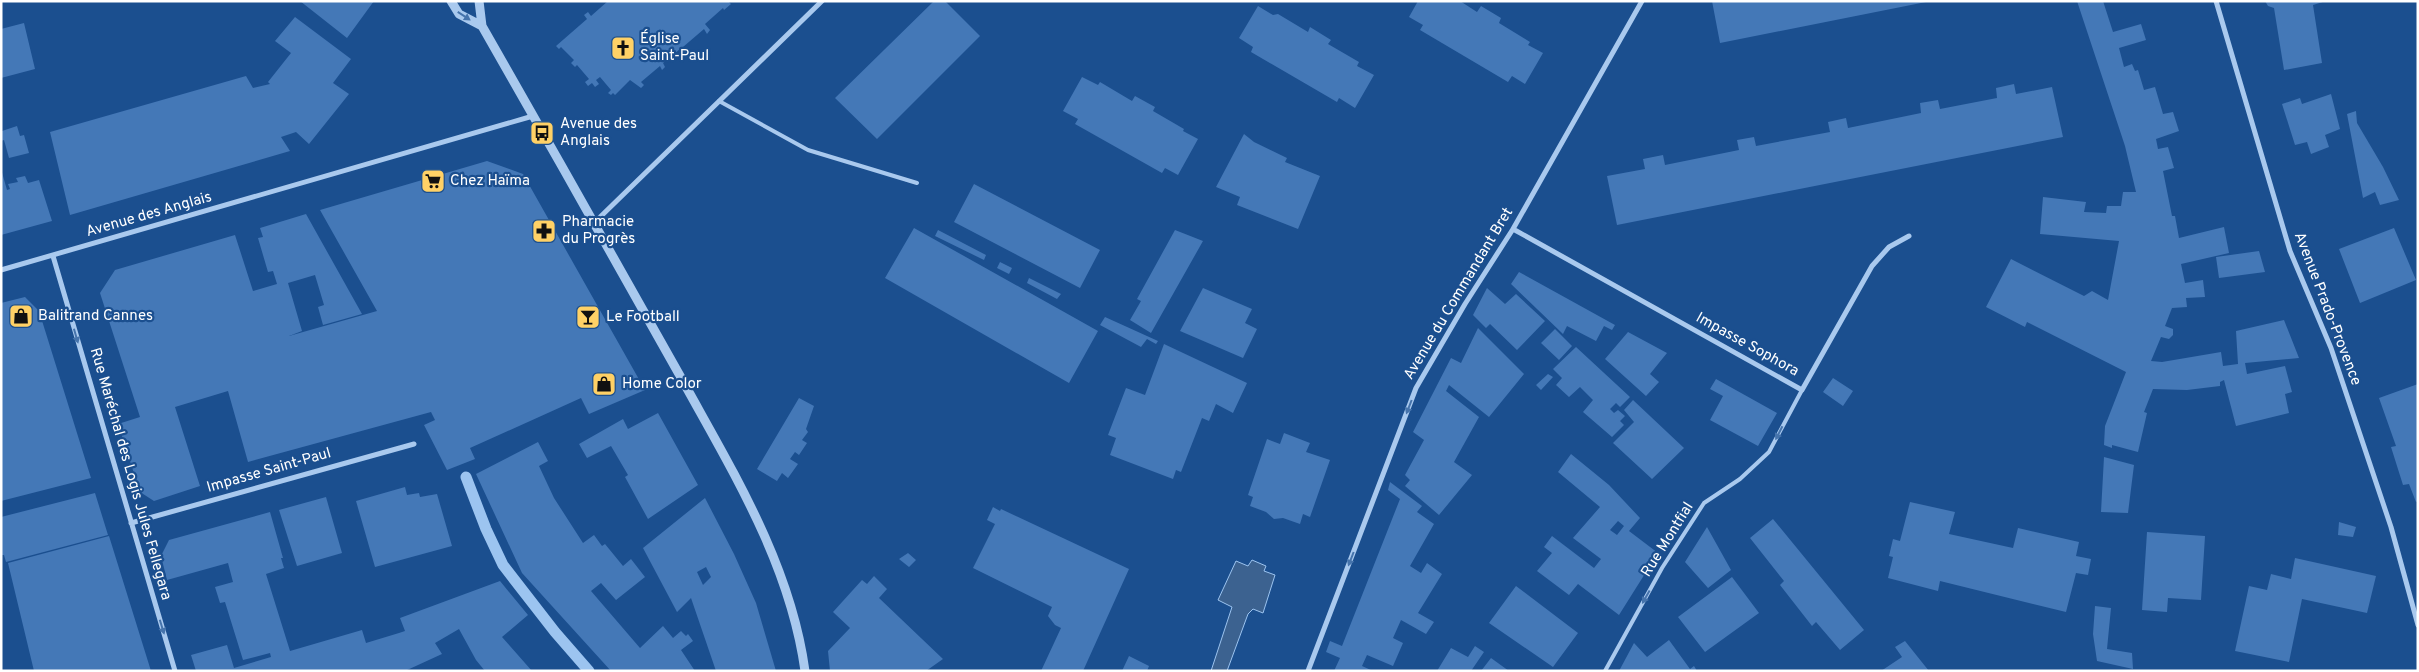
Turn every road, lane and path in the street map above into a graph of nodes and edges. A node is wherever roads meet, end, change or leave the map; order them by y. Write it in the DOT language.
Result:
graph roads {
  1 [pos="451,1"];
  2 [pos="479,1"];
  3 [pos="822,1"];
  4 [pos="1642,1"];
  5 [pos="2216,1"];
  6 [pos="482,26"];
  7 [pos="719,101"];
  8 [pos="533,116"];
  9 [pos="917,183"];
  10 [pos="595,222"];
  11 [pos="1513,229"];
  12 [pos="1910,236"];
  13 [pos="53,256"];
  14 [pos="1,270"];
  15 [pos="1802,390"];
  16 [pos="414,444"];
  17 [pos="131,523"];
  18 [pos="2418,625"];
  19 [pos="175,671"];
  20 [pos="805,671"];
  21 [pos="1308,671"];
  22 [pos="1605,671"];
  1 -- 6 [label="street, one-way"];
  2 -- 6 [label="street"];
  3 -- 7 [label="street"];
  4 -- 11 [label="street, Avenue du Commandant Bret"];
  5 -- 18 [label="street, Avenue Prado-Provence"];
  6 -- 8 [label="street"];
  7 -- 9 [label="lane"];
  7 -- 10 [label="street"];
  8 -- 10 [label="street"];
  8 -- 13 [label="street, Avenue des Anglais"];
  10 -- 20 [label="street"];
  11 -- 15 [label="street, Impasse Sophora"];
  11 -- 21 [label="street, Avenue du Commandant Bret, one-way"];
  12 -- 15 [label="street, Impasse Sophora"];
  13 -- 14 [label="street, Avenue des Anglais"];
  13 -- 17 [label="street, Rue Maréchal des Logis Jules Fellegara, one-way"];
  15 -- 22 [label="lane, Rue Montfial, one-way"];
  16 -- 17 [label="street, Impasse Saint-Paul"];
  17 -- 19 [label="street, Rue Maréchal des Logis Jules Fellegara, one-way"];
}
